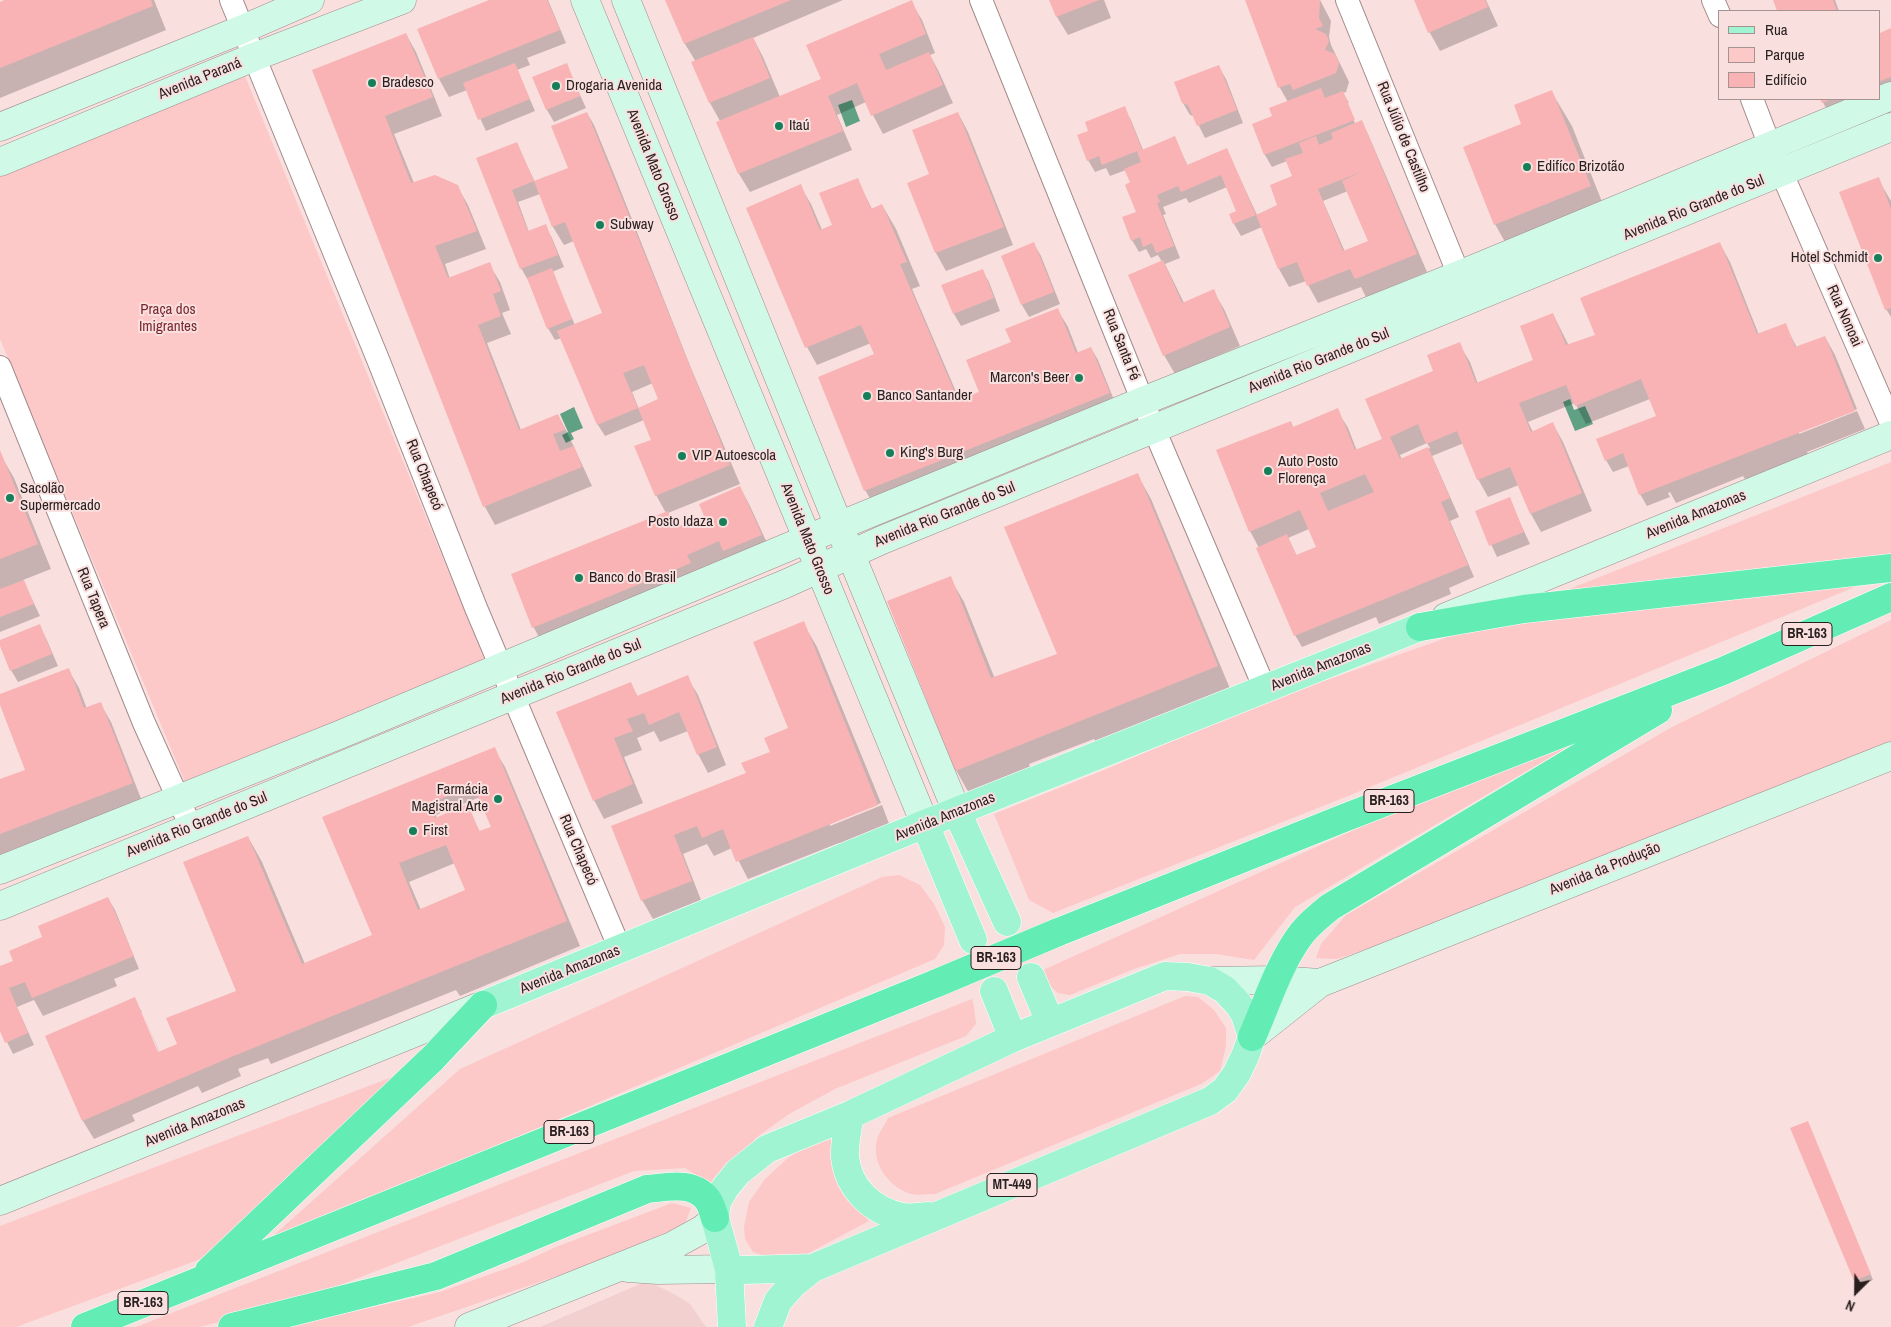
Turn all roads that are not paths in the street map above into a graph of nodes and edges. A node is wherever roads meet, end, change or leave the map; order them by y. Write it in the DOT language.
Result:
graph roads {
  1 [pos="231,0"];
  2 [pos="310,0"];
  3 [pos="402,0"];
  4 [pos="585,0"];
  5 [pos="626,0"];
  6 [pos="981,0"];
  7 [pos="1347,0"];
  8 [pos="243,29"];
  9 [pos="254,57"];
  10 [pos="1891,96"];
  11 [pos="1752,100"];
  12 [pos="1891,127"];
  13 [pos="0,128"];
  14 [pos="1770,146"];
  15 [pos="0,162"];
  16 [pos="1781,172"];
  17 [pos="1458,275"];
  18 [pos="0,367"];
  19 [pos="1143,401"];
  20 [pos="1891,423"];
  21 [pos="1154,429"];
  22 [pos="1891,435"];
  23 [pos="839,526"];
  24 [pos="807,539"];
  25 [pos="850,554"];
  26 [pos="819,568"];
  27 [pos="1891,568"];
  28 [pos="1891,597"];
  29 [pos="1420,627"];
  30 [pos="501,668"];
  31 [pos="1723,671"];
  32 [pos="1265,689"];
  33 [pos="512,696"];
  34 [pos="1891,756"];
  35 [pos="179,800"];
  36 [pos="957,812"];
  37 [pos="925,824"];
  38 [pos="191,827"];
  39 [pos="0,870"];
  40 [pos="0,906"];
  41 [pos="1007,922"];
  42 [pos="973,940"];
  43 [pos="620,949"];
  44 [pos="1031,977"];
  45 [pos="1276,980"];
  46 [pos="1210,981"];
  47 [pos="1320,984"];
  48 [pos="994,991"];
  49 [pos="483,1005"];
  50 [pos="1050,1022"];
  51 [pos="1252,1037"];
  52 [pos="1013,1038"];
  53 [pos="850,1115"];
  54 [pos="0,1201"];
  55 [pos="938,1216"];
  56 [pos="715,1218"];
  57 [pos="616,1267"];
  58 [pos="813,1268"];
  59 [pos="728,1269"];
  60 [pos="201,1279"];
  61 [pos="85,1327"];
  62 [pos="232,1327"];
  63 [pos="469,1327"];
  64 [pos="732,1327"];
  65 [pos="768,1327"];
  1 -- 8 [label="street, Rua Chapecó"];
  2 -- 8 [label="street, Avenida Paraná"];
  3 -- 9 [label="street, Avenida Paraná"];
  4 -- 24 [label="street, Avenida Mato Grosso"];
  5 -- 23 [label="street"];
  6 -- 19 [label="street, Rua Santa Fé"];
  7 -- 17 [label="street, Rua Júlio de Castilho"];
  8 -- 9 [label="street, Rua Chapecó"];
  8 -- 13 [label="street, Avenida Paraná"];
  9 -- 15 [label="street, Avenida Paraná"];
  9 -- 30 [label="street, Rua Chapecó"];
  10 -- 14 [label="street, Avenida Rio Grande do Sul"];
  11 -- 14 [label="street, Rua Nonoai"];
  12 -- 16 [label="street, Avenida Rio Grande do Sul"];
  14 -- 16 [label="street, Rua Nonoai"];
  14 -- 17 [label="street, Avenida Rio Grande do Sul"];
  16 -- 20 [label="street, Rua Nonoai"];
  16 -- 21 [label="street, Avenida Rio Grande do Sul"];
  17 -- 19 [label="street, Avenida Rio Grande do Sul"];
  18 -- 35 [label="street, Rua Tapera"];
  19 -- 21 [label="street, Rua Santa Fé"];
  19 -- 23 [label="street, Avenida Rio Grande do Sul"];
  21 -- 25 [label="street, Avenida Rio Grande do Sul"];
  21 -- 32 [label="street, Rua Santa Fé"];
  22 -- 29 [label="street, Avenida Amazonas"];
  23 -- 24 [label="street, Avenida Rio Grande do Sul"];
  23 -- 25 [label="street"];
  24 -- 26 [label="street, Avenida Mato Grosso"];
  24 -- 30 [label="street, Avenida Rio Grande do Sul"];
  25 -- 26 [label="street, Avenida Rio Grande do Sul"];
  25 -- 36 [label="street"];
  26 -- 33 [label="street, Avenida Rio Grande do Sul"];
  26 -- 37 [label="street, Avenida Mato Grosso"];
  27 -- 29 [label="highway"];
  28 -- 31 [label="highway, BR-163"];
  29 -- 32 [label="main road, Avenida Amazonas"];
  30 -- 33 [label="street, Rua Chapecó"];
  30 -- 35 [label="street, Avenida Rio Grande do Sul"];
  31 -- 45 [label="highway"];
  31 -- 60 [label="highway, BR-163, bridge"];
  32 -- 36 [label="main road, Avenida Amazonas"];
  33 -- 38 [label="street, Avenida Rio Grande do Sul"];
  33 -- 43 [label="street, Rua Chapecó"];
  34 -- 47 [label="street, Avenida da Produção"];
  35 -- 38 [label="street, Rua Tapera"];
  35 -- 39 [label="street, Avenida Rio Grande do Sul"];
  36 -- 37 [label="main road, Avenida Amazonas"];
  36 -- 41 [label="main road"];
  37 -- 42 [label="main road, Avenida Mato Grosso"];
  37 -- 43 [label="main road, Avenida Amazonas"];
  38 -- 40 [label="street, Avenida Rio Grande do Sul"];
  43 -- 49 [label="main road, Avenida Amazonas"];
  44 -- 50 [label="main road"];
  45 -- 46 [label="street, Avenida da Produção"];
  45 -- 47 [label="street, Avenida da Produção"];
  45 -- 51 [label="highway"];
  46 -- 50 [label="main road"];
  46 -- 51 [label="main road"];
  47 -- 51 [label="street, Avenida da Produção"];
  48 -- 52 [label="main road"];
  49 -- 54 [label="street, Avenida Amazonas"];
  49 -- 60 [label="highway"];
  50 -- 52 [label="main road"];
  51 -- 55 [label="main road, MT-449"];
  52 -- 53 [label="main road"];
  53 -- 55 [label="main road"];
  53 -- 56 [label="main road"];
  55 -- 58 [label="main road, MT-449"];
  56 -- 57 [label="street"];
  56 -- 59 [label="main road"];
  56 -- 62 [label="highway"];
  57 -- 59 [label="street"];
  57 -- 63 [label="street"];
  58 -- 59 [label="main road"];
  58 -- 65 [label="main road, MT-449"];
  59 -- 64 [label="main road"];
  60 -- 61 [label="highway, BR-163"];
}
